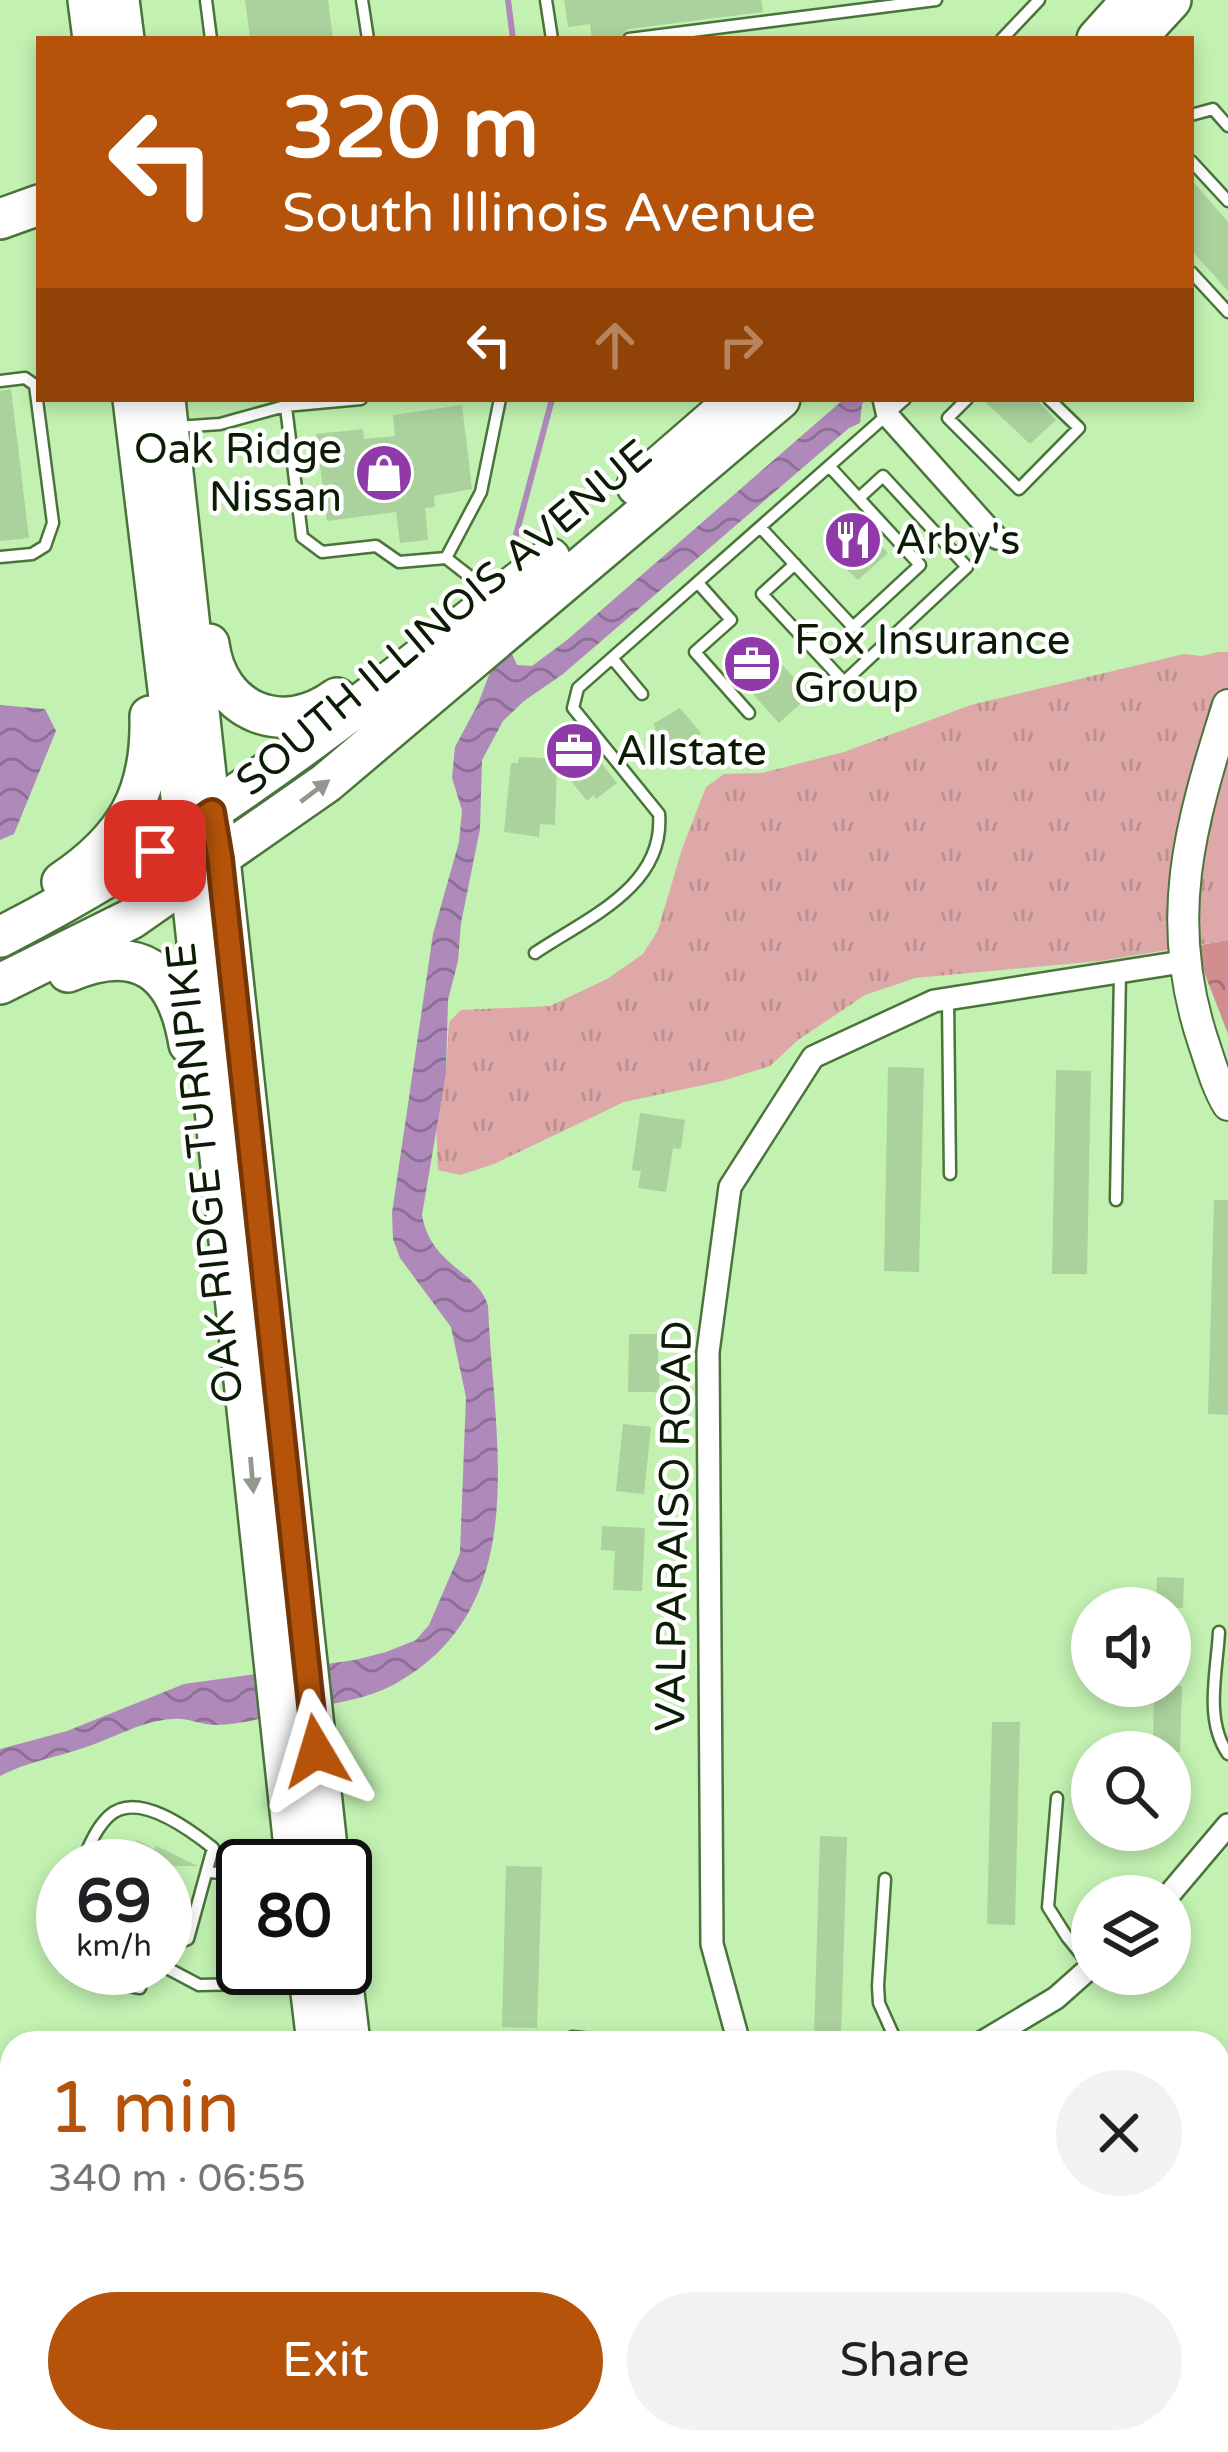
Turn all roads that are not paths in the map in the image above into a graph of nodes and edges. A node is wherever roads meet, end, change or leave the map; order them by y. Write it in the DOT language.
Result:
graph roads {
  1 [pos="72,0"];
  2 [pos="88,0"];
  3 [pos="119,0"];
  4 [pos="206,0"];
  5 [pos="362,0"];
  6 [pos="546,0"];
  7 [pos="936,0"];
  8 [pos="1039,0"];
  9 [pos="1132,0"];
  10 [pos="1171,0"];
  11 [pos="76,36"];
  12 [pos="93,36"];
  13 [pos="124,36"];
  14 [pos="211,36"];
  15 [pos="368,36"];
  16 [pos="552,36"];
  17 [pos="653,36"];
  18 [pos="1005,36"];
  19 [pos="1100,36"];
  20 [pos="1139,36"];
  21 [pos="1194,114"];
  22 [pos="1228,126"];
  23 [pos="1194,164"];
  24 [pos="1228,201"];
  25 [pos="36,206"];
  26 [pos="0,219"];
  27 [pos="36,229"];
  28 [pos="0,232"];
  29 [pos="1194,275"];
  30 [pos="1228,312"];
  31 [pos="0,381"];
  32 [pos="36,394"];
  33 [pos="37,402"];
  34 [pos="124,402"];
  35 [pos="134,402"];
  36 [pos="499,402"];
  37 [pos="734,402"];
  38 [pos="776,402"];
  39 [pos="964,402"];
  40 [pos="1052,402"];
  41 [pos="285,403"];
  42 [pos="886,408"];
  43 [pos="166,414"];
  44 [pos="830,467"];
  45 [pos="143,480"];
  46 [pos="859,498"];
  47 [pos="178,508"];
  48 [pos="761,527"];
  49 [pos="998,538"];
  50 [pos="0,557"];
  51 [pos="446,558"];
  52 [pos="794,564"];
  53 [pos="698,583"];
  54 [pos="498,598"];
  55 [pos="451,634"];
  56 [pos="613,658"];
  57 [pos="642,694"];
  58 [pos="1228,705"];
  59 [pos="749,712"];
  60 [pos="199,821"];
  61 [pos="256,835"];
  62 [pos="205,869"];
  63 [pos="0,916"];
  64 [pos="0,937"];
  65 [pos="535,953"];
  66 [pos="1182,962"];
  67 [pos="1120,972"];
  68 [pos="0,988"];
  69 [pos="948,998"];
  70 [pos="1228,1105"];
  71 [pos="950,1174"];
  72 [pos="222,1175"];
  73 [pos="1116,1200"];
  74 [pos="284,1466"];
  75 [pos="1219,1632"];
  76 [pos="286,1646"];
  77 [pos="295,1715"];
  78 [pos="1228,1754"];
  79 [pos="1058,1798"];
  80 [pos="1228,1825"];
  81 [pos="95,1839"];
  82 [pos="296,1839"];
  83 [pos="323,1839"];
  84 [pos="208,1872"];
  85 [pos="216,1872"];
  86 [pos="1186,1875"];
  87 [pos="885,1879"];
  88 [pos="192,1926"];
  89 [pos="1071,1938"];
  90 [pos="1071,1985"];
  91 [pos="311,1995"];
  92 [pos="344,1995"];
  93 [pos="316,2031"];
  94 [pos="349,2031"];
  95 [pos="736,2031"];
  96 [pos="892,2031"];
  97 [pos="1001,2031"];
  1 -- 11 [label="highway"];
  2 -- 12 [label="highway"];
  3 -- 13 [label="highway"];
  4 -- 14 [label="lane"];
  5 -- 15 [label="lane"];
  6 -- 16 [label="lane"];
  7 -- 17 [label="lane"];
  8 -- 18 [label="lane"];
  9 -- 19 [label="highway"];
  10 -- 20 [label="highway"];
  21 -- 22 [label="lane"];
  23 -- 24 [label="lane"];
  25 -- 26 [label="highway"];
  27 -- 28 [label="highway"];
  29 -- 30 [label="lane"];
  31 -- 32 [label="lane"];
  33 -- 50 [label="lane"];
  34 -- 45 [label="highway"];
  35 -- 45 [label="highway, OAK RIDGE TURNPIKE"];
  36 -- 51 [label="lane"];
  37 -- 54 [label="highway, SOUTH ILLINOIS AVENUE"];
  61 -- 38 [label="highway, SOUTH ILLINOIS AVENUE, one-way"];
  39 -- 40 [label="lane"];
  41 -- 43 [label="lane"];
  41 -- 51 [label="lane"];
  42 -- 44 [label="lane"];
  42 -- 49 [label="street"];
  43 -- 47 [label="highway, OAK RIDGE TURNPIKE"];
  44 -- 46 [label="lane"];
  44 -- 48 [label="lane"];
  45 -- 60 [label="highway, OAK RIDGE TURNPIKE"];
  45 -- 63 [label="highway"];
  46 -- 52 [label="lane"];
  46 -- 52 [label="lane"];
  47 -- 55 [label="highway"];
  47 -- 60 [label="highway, OAK RIDGE TURNPIKE"];
  48 -- 52 [label="lane"];
  48 -- 53 [label="lane"];
  51 -- 54 [label="lane"];
  53 -- 56 [label="lane"];
  53 -- 59 [label="lane"];
  54 -- 55 [label="highway, SOUTH ILLINOIS AVENUE"];
  55 -- 60 [label="highway, SOUTH ILLINOIS AVENUE"];
  56 -- 57 [label="lane"];
  56 -- 65 [label="lane"];
  58 -- 66 [label="street"];
  60 -- 62 [label="highway, OAK RIDGE TURNPIKE"];
  60 -- 64 [label="highway, SOUTH ILLINOIS AVENUE"];
  61 -- 62 [label="highway, SOUTH ILLINOIS AVENUE"];
  61 -- 74 [label="highway"];
  62 -- 68 [label="highway, SOUTH ILLINOIS AVENUE"];
  62 -- 72 [label="highway, OAK RIDGE TURNPIKE"];
  62 -- 74 [label="highway, OAK RIDGE TURNPIKE"];
  66 -- 67 [label="street, VALPARAISO ROAD"];
  66 -- 70 [label="street"];
  67 -- 69 [label="street, VALPARAISO ROAD"];
  67 -- 73 [label="lane"];
  68 -- 72 [label="highway"];
  69 -- 71 [label="lane"];
  69 -- 95 [label="street, VALPARAISO ROAD"];
  72 -- 76 [label="highway, OAK RIDGE TURNPIKE, one-way"];
  74 -- 76 [label="highway, OAK RIDGE TURNPIKE"];
  75 -- 78 [label="lane"];
  76 -- 77 [label="highway, OAK RIDGE TURNPIKE"];
  77 -- 82 [label="highway"];
  77 -- 83 [label="highway, OAK RIDGE TURNPIKE"];
  79 -- 89 [label="lane"];
  80 -- 86 [label="street"];
  81 -- 84 [label="lane"];
  84 -- 85 [label="lane"];
  84 -- 88 [label="lane"];
  87 -- 96 [label="lane"];
  90 -- 97 [label="street"];
  91 -- 93 [label="highway"];
  92 -- 94 [label="highway"];
}
